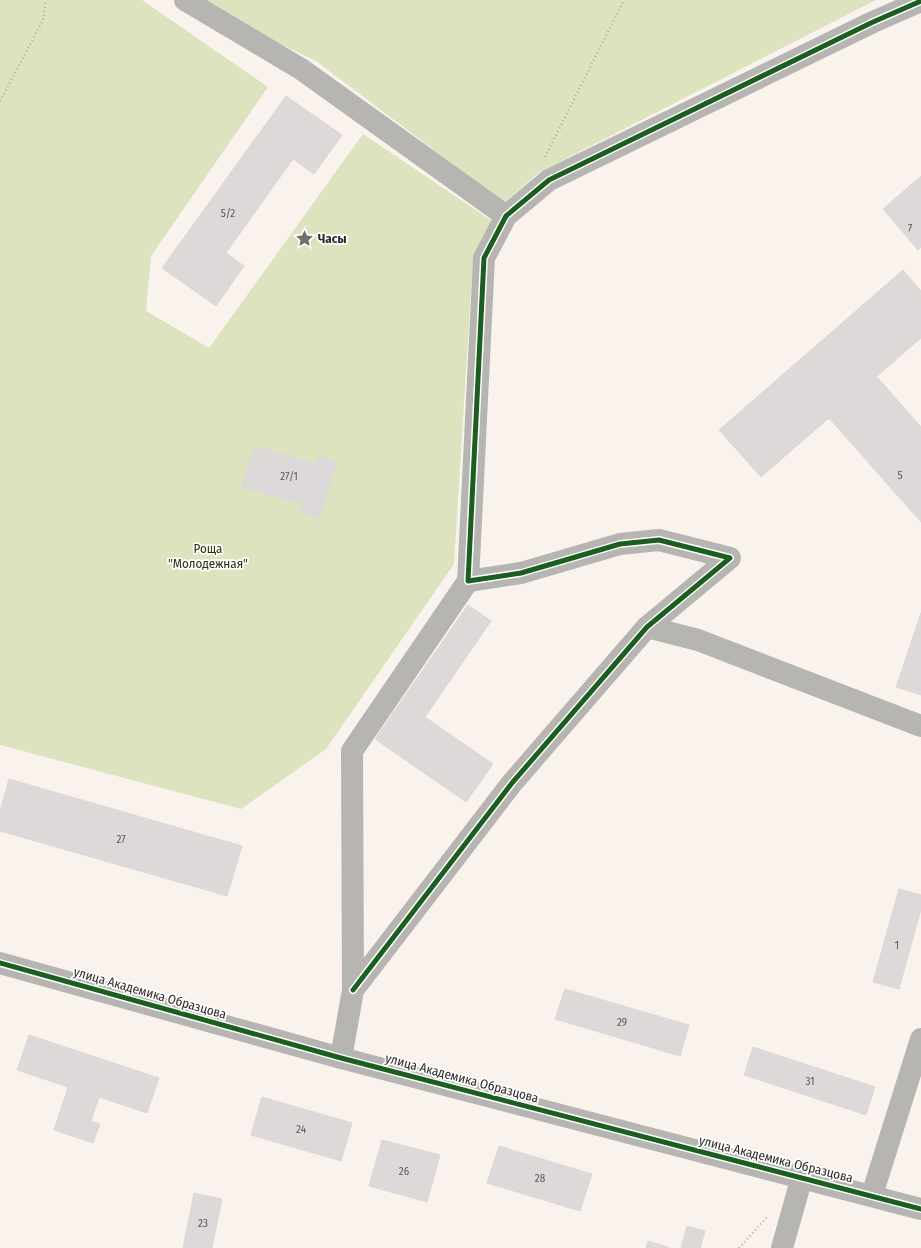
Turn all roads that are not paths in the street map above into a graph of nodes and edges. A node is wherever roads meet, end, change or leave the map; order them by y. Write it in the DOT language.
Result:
graph roads {
  1 [pos="185,0"];
  2 [pos="921,1"];
  3 [pos="506,216"];
  4 [pos="468,581"];
  5 [pos="647,627"];
  6 [pos="921,726"];
  7 [pos="0,962"];
  8 [pos="354,990"];
  9 [pos="921,1039"];
  10 [pos="341,1058"];
  11 [pos="802,1177"];
  12 [pos="872,1195"];
  13 [pos="921,1209"];
  14 [pos="782,1248"];
  1 -- 3 [label="street"];
  2 -- 3 [label="street"];
  3 -- 4 [label="street"];
  4 -- 5 [label="street"];
  4 -- 8 [label="street"];
  5 -- 6 [label="street"];
  5 -- 8 [label="street"];
  7 -- 10 [label="street, улица Академика Образцова"];
  8 -- 10 [label="street"];
  9 -- 12 [label="street"];
  10 -- 11 [label="street, улица Академика Образцова"];
  11 -- 12 [label="street, улица Академика Образцова"];
  11 -- 14 [label="street"];
  12 -- 13 [label="street, улица Академика Образцова"];
}
